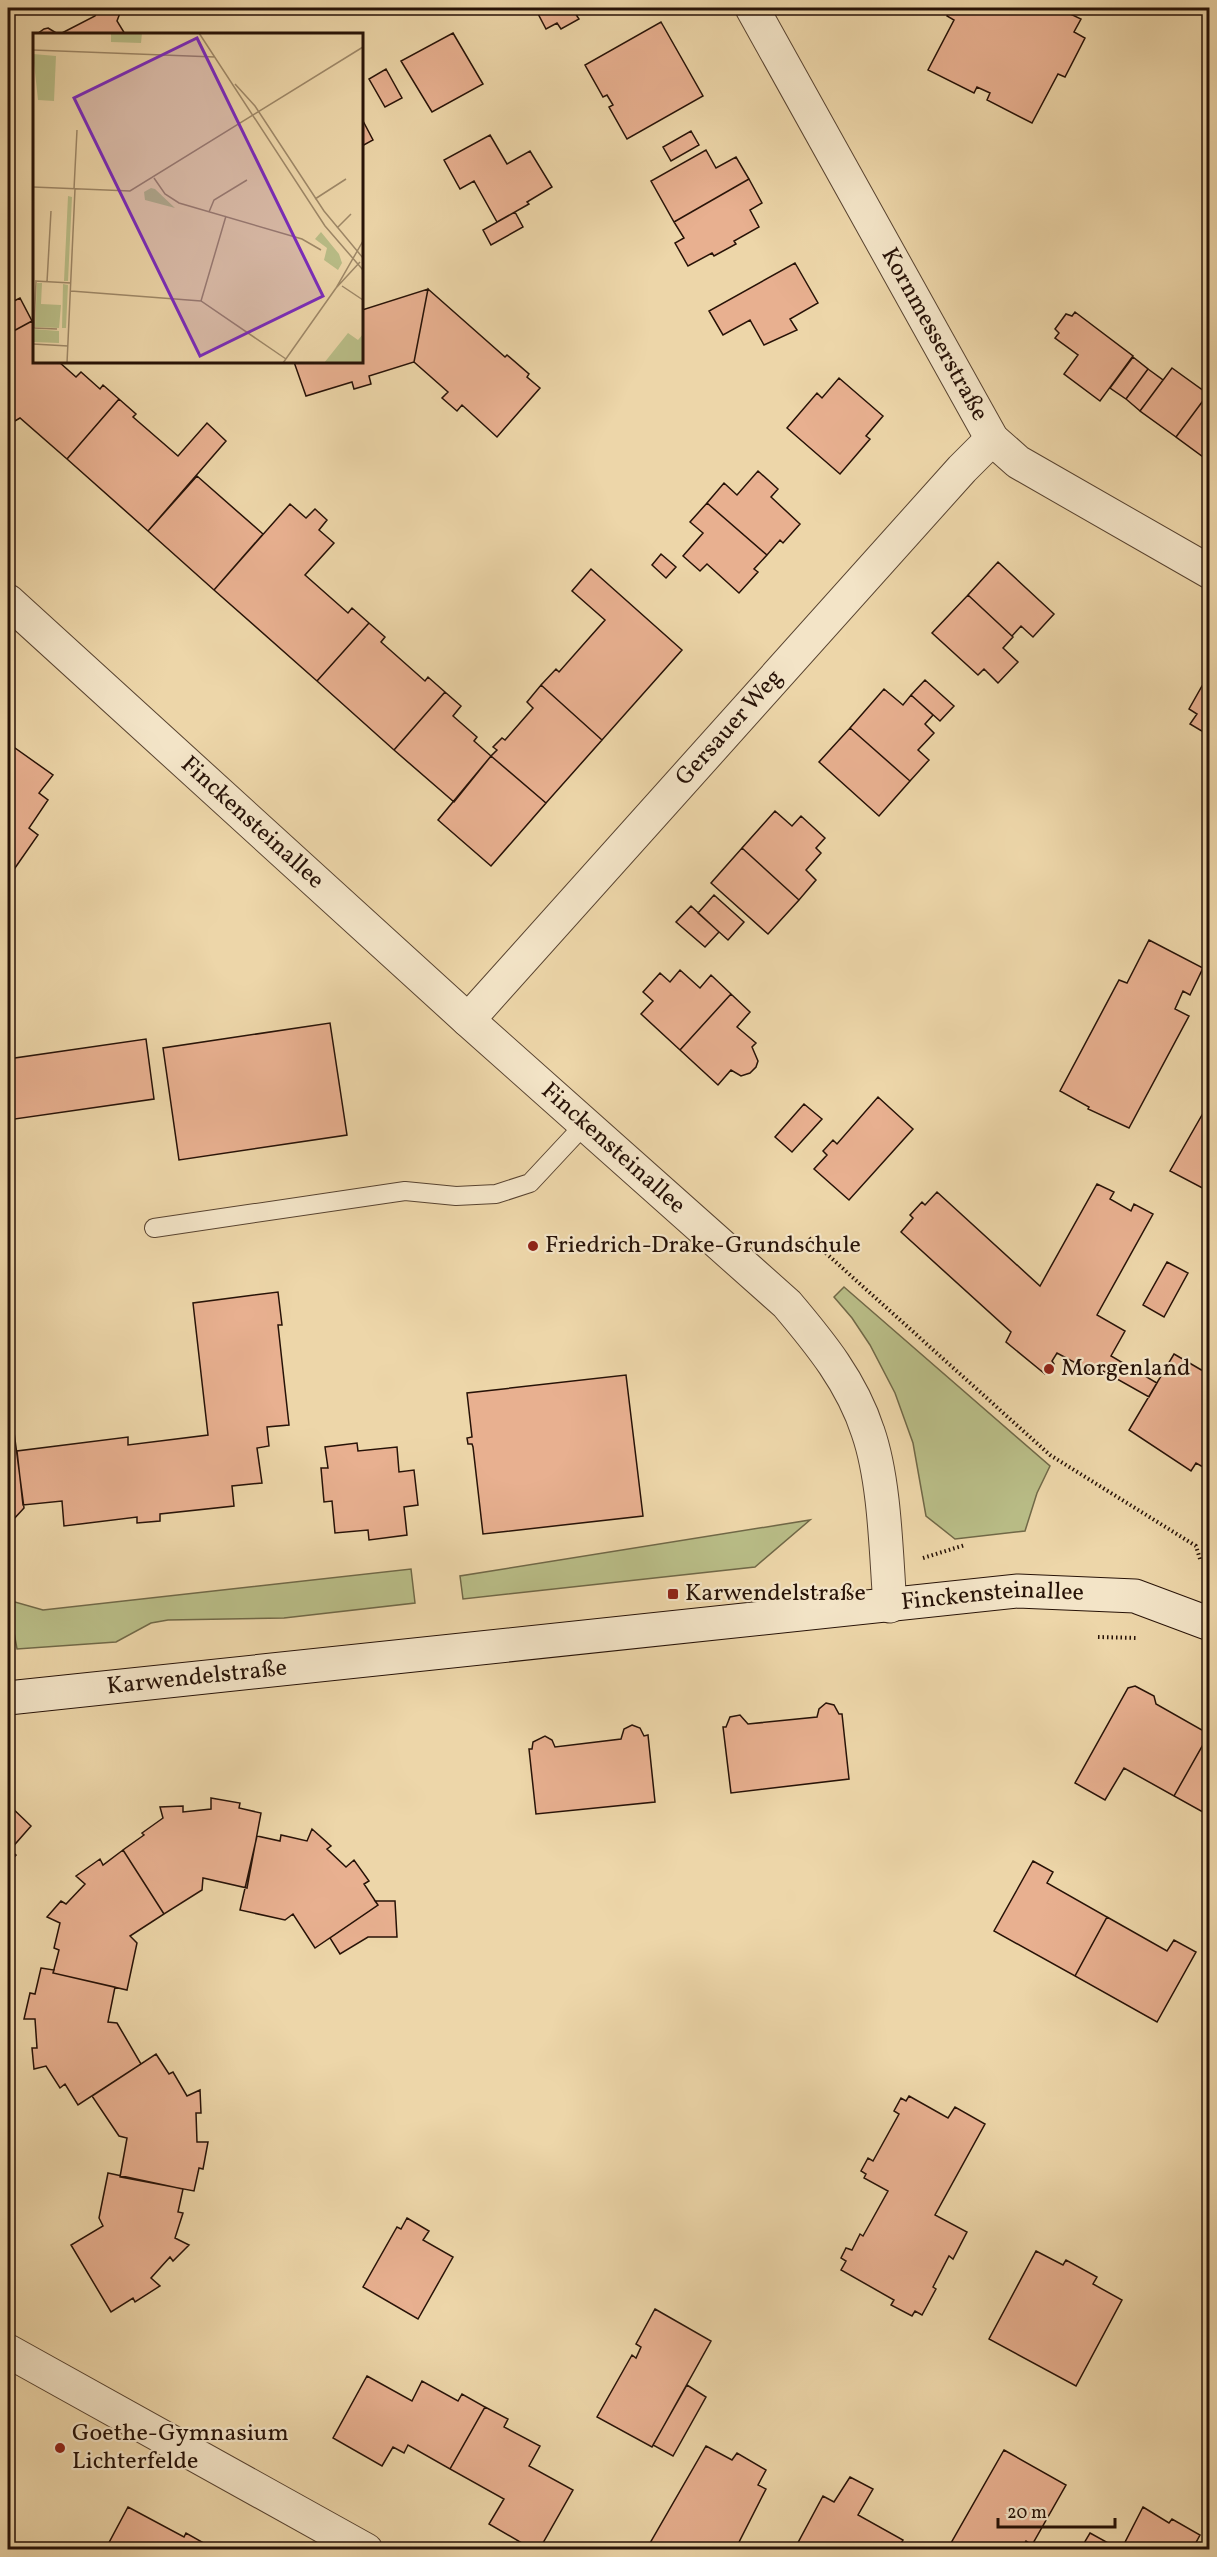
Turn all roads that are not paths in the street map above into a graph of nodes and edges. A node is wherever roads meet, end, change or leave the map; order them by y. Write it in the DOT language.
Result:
graph roads {
  1 [pos="752,8"];
  2 [pos="992,439"];
  3 [pos="1209,572"];
  4 [pos="8,601"];
  5 [pos="468,1020"];
  6 [pos="585,1124"];
  7 [pos="154,1228"];
  8 [pos="890,1606"];
  9 [pos="1209,1624"];
  10 [pos="8,1698"];
  11 [pos="8,2350"];
  12 [pos="366,2550"];
  1 -- 2 [label="street, Kornmesserstraße"];
  2 -- 3 [label="street, Kornmesserstraße"];
  2 -- 5 [label="street, Gersauer Weg"];
  4 -- 5 [label="street, Finckensteinallee"];
  5 -- 6 [label="street, Finckensteinallee"];
  6 -- 7 [label="lane"];
  6 -- 8 [label="street, Finckensteinallee"];
  8 -- 9 [label="street, Finckensteinallee"];
  8 -- 10 [label="street, Karwendelstraße"];
  11 -- 12 [label="street"];
}
